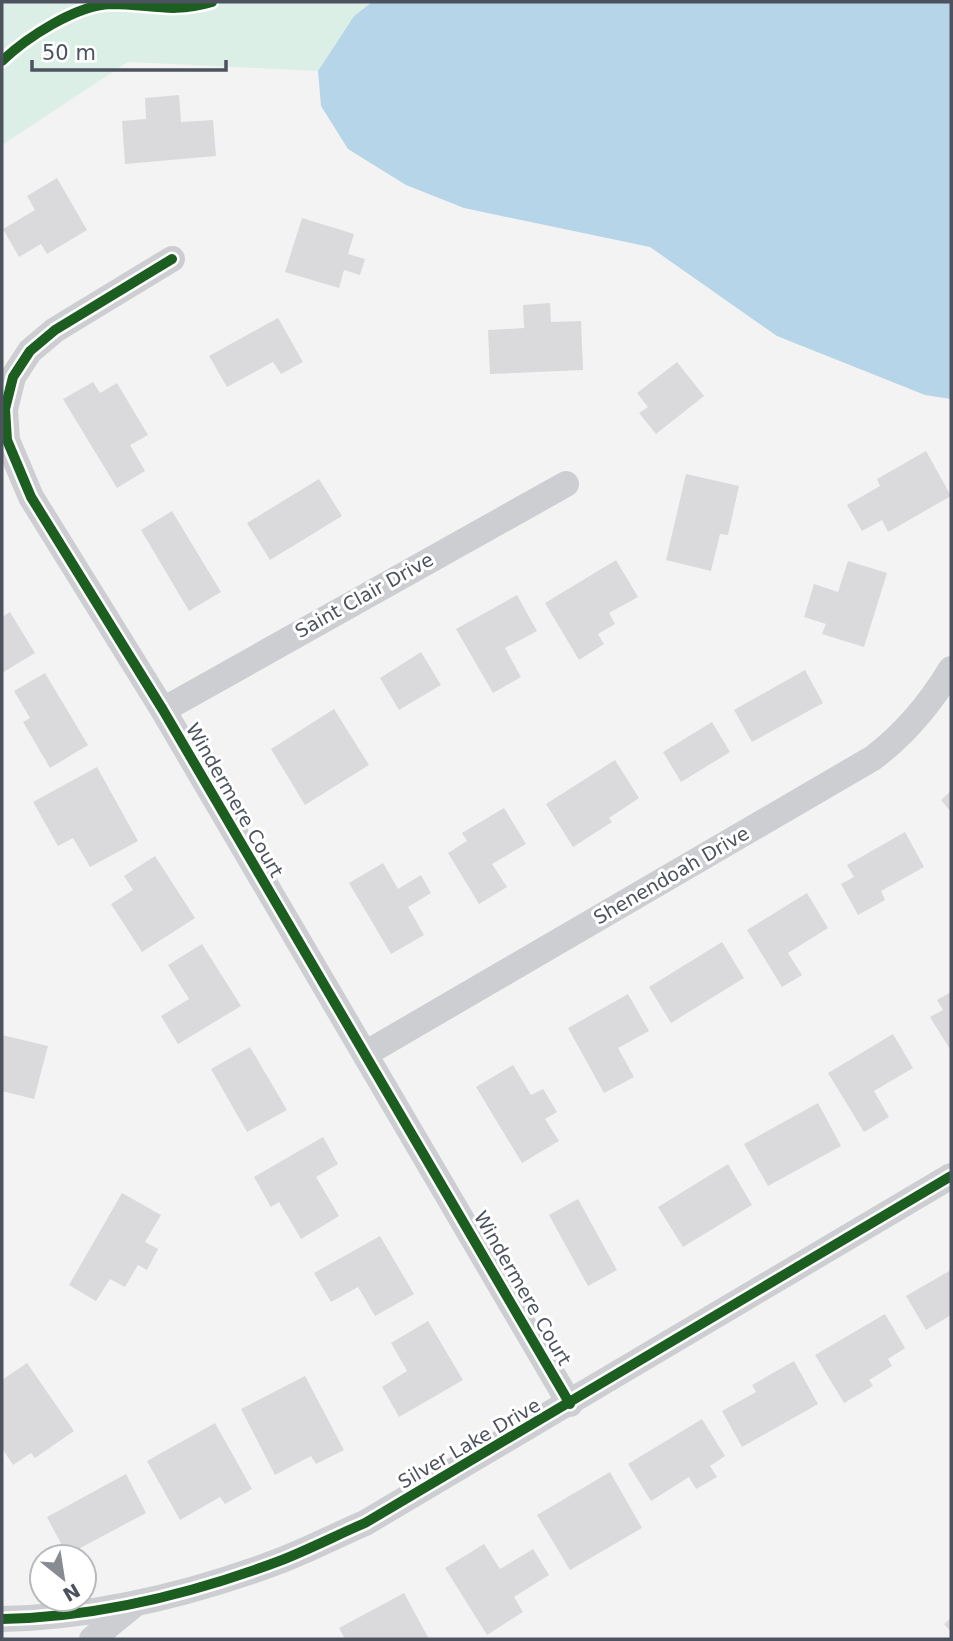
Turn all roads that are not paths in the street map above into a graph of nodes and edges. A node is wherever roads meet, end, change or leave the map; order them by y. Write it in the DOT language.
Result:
graph roads {
  1 [pos="172,259"];
  2 [pos="566,484"];
  3 [pos="951,668"];
  4 [pos="163,710"];
  5 [pos="365,1054"];
  6 [pos="951,1176"];
  7 [pos="570,1404"];
  8 [pos="138,1602"];
  9 [pos="2,1619"];
  10 [pos="92,1639"];
  1 -- 4 [label="street, Windermere Court"];
  2 -- 4 [label="street, Saint Clair Drive"];
  3 -- 5 [label="street, Shenendoah Drive"];
  4 -- 5 [label="street, Windermere Court"];
  5 -- 7 [label="street, Windermere Court"];
  6 -- 7 [label="street, Silver Lake Drive"];
  7 -- 8 [label="street, Silver Lake Drive"];
  8 -- 9 [label="street, Silver Lake Drive"];
  8 -- 10 [label="street, Silver Lake Drive"];
}
